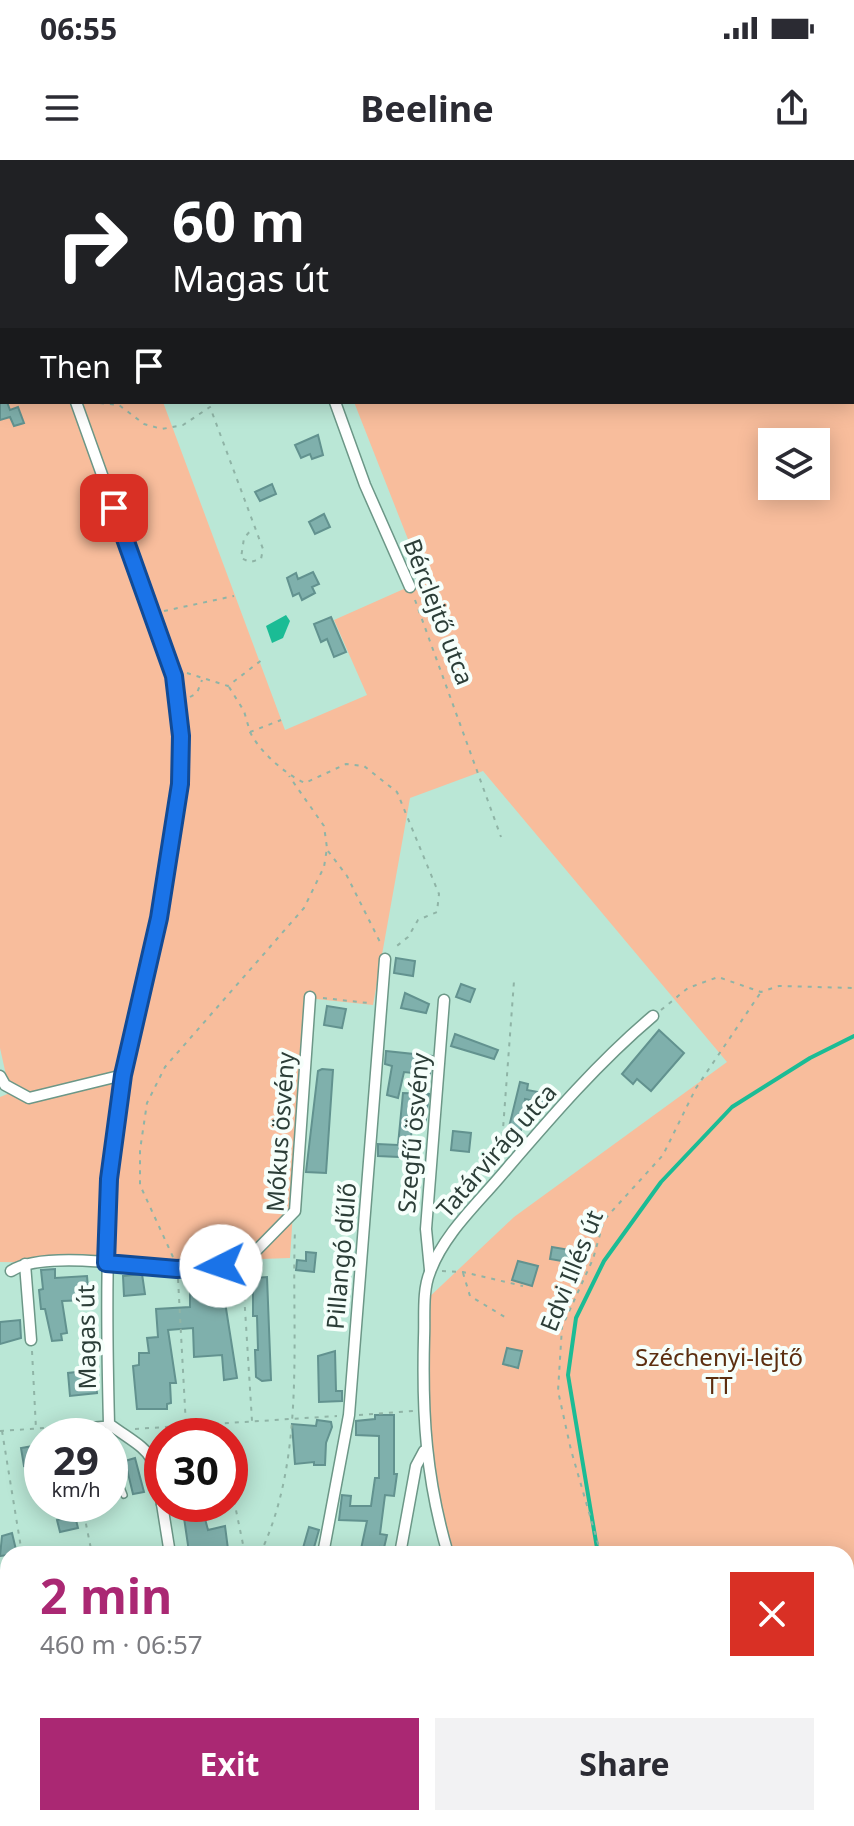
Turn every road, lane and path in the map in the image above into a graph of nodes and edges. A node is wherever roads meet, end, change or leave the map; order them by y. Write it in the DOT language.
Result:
graph roads {
  1 [pos="77,404"];
  2 [pos="109,404"];
  3 [pos="336,404"];
  4 [pos="253,528"];
  5 [pos="410,587"];
  6 [pos="234,596"];
  7 [pos="152,613"];
  8 [pos="263,659"];
  9 [pos="171,667"];
  10 [pos="203,679"];
  11 [pos="228,686"];
  12 [pos="180,703"];
  13 [pos="281,720"];
  14 [pos="250,732"];
  15 [pos="289,776"];
  16 [pos="501,837"];
  17 [pos="327,849"];
  18 [pos="384,954"];
  19 [pos="514,981"];
  20 [pos="854,988"];
  21 [pos="761,992"];
  22 [pos="310,997"];
  23 [pos="444,1000"];
  24 [pos="373,1003"];
  25 [pos="653,1016"];
  26 [pos="123,1075"];
  27 [pos="0,1076"];
  28 [pos="501,1176"];
  29 [pos="295,1211"];
  30 [pos="106,1263"];
  31 [pos="25,1264"];
  32 [pos="243,1264"];
  33 [pos="177,1269"];
  34 [pos="430,1270"];
  35 [pos="11,1271"];
  36 [pos="463,1272"];
  37 [pos="523,1286"];
  38 [pos="508,1319"];
  39 [pos="31,1340"];
  40 [pos="35,1418"];
  41 [pos="112,1418"];
  42 [pos="186,1418"];
  43 [pos="290,1419"];
  44 [pos="248,1421"];
  45 [pos="252,1421"];
  46 [pos="24,1430"];
  47 [pos="1,1431"];
  48 [pos="424,1451"];
  49 [pos="86,1522"];
  50 [pos="165,1522"];
  51 [pos="238,1522"];
  52 [pos="21,1546"];
  53 [pos="90,1546"];
  54 [pos="169,1546"];
  55 [pos="243,1546"];
  56 [pos="263,1546"];
  57 [pos="324,1546"];
  58 [pos="401,1546"];
  59 [pos="446,1546"];
  60 [pos="599,1546"];
  1 -- 7 [label="street, Magas út"];
  2 -- 4 [label="path"];
  3 -- 5 [label="street, Bérclejtő utca"];
  4 -- 4 [label="path"];
  5 -- 16 [label="path, Bérclejtő utca"];
  6 -- 7 [label="path"];
  7 -- 9 [label="street, Magas út"];
  8 -- 11 [label="path"];
  9 -- 10 [label="path"];
  9 -- 12 [label="street, Magas út"];
  10 -- 11 [label="path"];
  10 -- 12 [label="path"];
  11 -- 14 [label="path"];
  12 -- 26 [label="street, Magas út"];
  13 -- 14 [label="path"];
  14 -- 15 [label="path"];
  15 -- 17 [label="path"];
  15 -- 18 [label="path"];
  17 -- 18 [label="path"];
  17 -- 33 [label="path"];
  18 -- 57 [label="street, Pillangó dűlő"];
  19 -- 28 [label="path"];
  20 -- 21 [label="path"];
  21 -- 25 [label="path"];
  21 -- 60 [label="path, Edvi Illés út"];
  22 -- 24 [label="path"];
  22 -- 29 [label="street, Mókus ösvény"];
  23 -- 34 [label="street, Szegfű ösvény"];
  25 -- 28 [label="street, Tatárvirág utca"];
  26 -- 27 [label="street"];
  26 -- 30 [label="street, Magas út"];
  28 -- 34 [label="street, Tatárvirág utca"];
  29 -- 32 [label="street"];
  29 -- 43 [label="path, Mókus ösvény"];
  30 -- 31 [label="street"];
  30 -- 33 [label="street"];
  30 -- 41 [label="street, Magas út"];
  31 -- 35 [label="street"];
  31 -- 39 [label="street"];
  32 -- 33 [label="street"];
  32 -- 45 [label="path"];
  33 -- 42 [label="path"];
  34 -- 36 [label="path"];
  34 -- 48 [label="street, Tatárvirág utca"];
  36 -- 37 [label="path"];
  36 -- 38 [label="path"];
  39 -- 40 [label="path"];
  43 -- 45 [label="path"];
  43 -- 56 [label="path, Mókus ösvény"];
  44 -- 45 [label="path"];
  46 -- 47 [label="path"];
  47 -- 52 [label="path"];
  48 -- 58 [label="street"];
  48 -- 59 [label="street, Tatárvirág utca"];
  49 -- 53 [label="path"];
  50 -- 54 [label="street"];
  51 -- 55 [label="path"];
}
